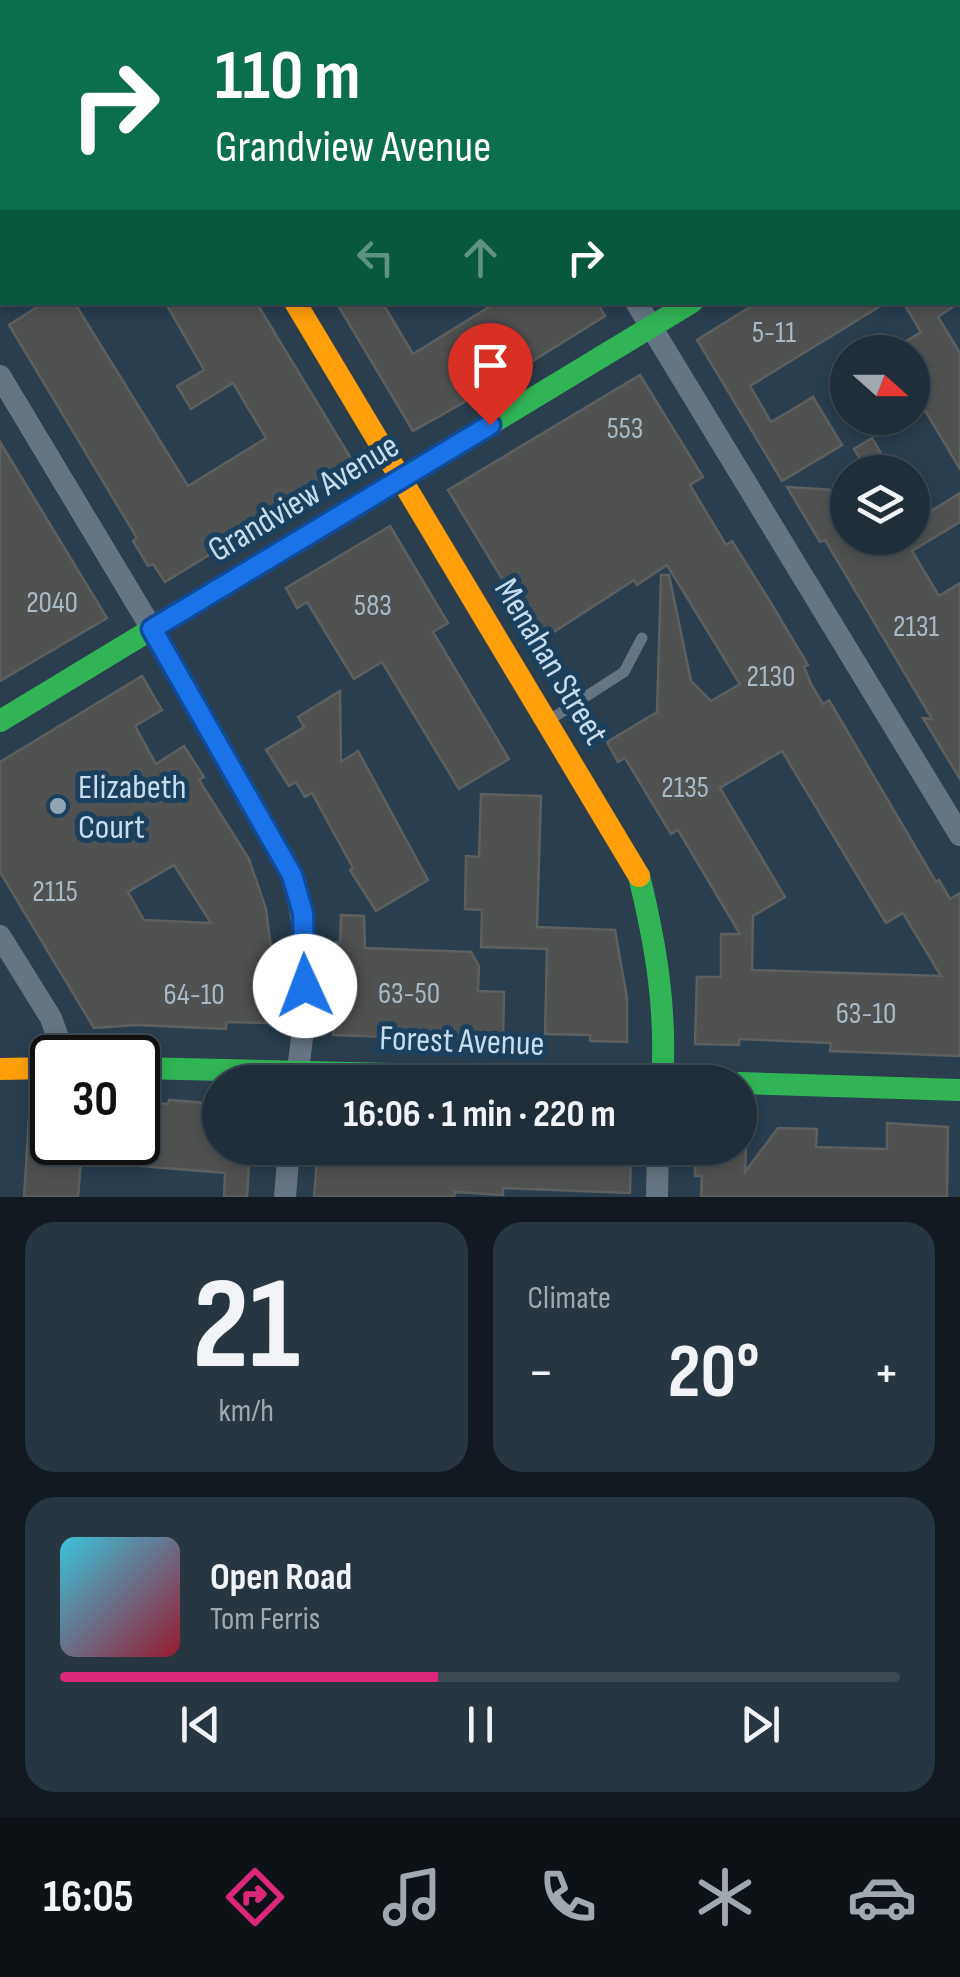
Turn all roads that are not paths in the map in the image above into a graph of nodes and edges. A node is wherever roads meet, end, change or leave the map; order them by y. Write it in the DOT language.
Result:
graph roads {
  1 [pos="298,305"];
  2 [pos="638,305"];
  3 [pos="687,305"];
  4 [pos="651,328"];
  5 [pos="0,376"];
  6 [pos="402,479"];
  7 [pos="152,629"];
  8 [pos="642,638"];
  9 [pos="0,720"];
  10 [pos="547,721"];
  11 [pos="960,836"];
  12 [pos="0,936"];
  13 [pos="57,1035"];
  14 [pos="299,1065"];
  15 [pos="663,1065"];
  16 [pos="30,1068"];
  17 [pos="0,1069"];
  18 [pos="160,1069"];
  19 [pos="202,1071"];
  20 [pos="757,1084"];
  21 [pos="960,1090"];
  22 [pos="288,1165"];
  23 [pos="658,1165"];
  24 [pos="285,1197"];
  25 [pos="657,1197"];
  1 -- 6 [label="street, Menahan Street"];
  2 -- 4 [label="street"];
  3 -- 4 [label="street, Grandview Avenue"];
  4 -- 6 [label="street, Grandview Avenue"];
  4 -- 11 [label="street"];
  5 -- 7 [label="street"];
  6 -- 7 [label="street, Grandview Avenue"];
  6 -- 10 [label="street, Menahan Street"];
  7 -- 9 [label="street, Grandview Avenue"];
  7 -- 14 [label="street"];
  8 -- 10 [label="lane"];
  10 -- 15 [label="street, Menahan Street"];
  12 -- 13 [label="street"];
  16 -- 17 [label="street"];
  18 -- 19 [label="street, Forest Avenue"];
  20 -- 21 [label="street"];
  22 -- 24 [label="street"];
  23 -- 25 [label="street"];
}
